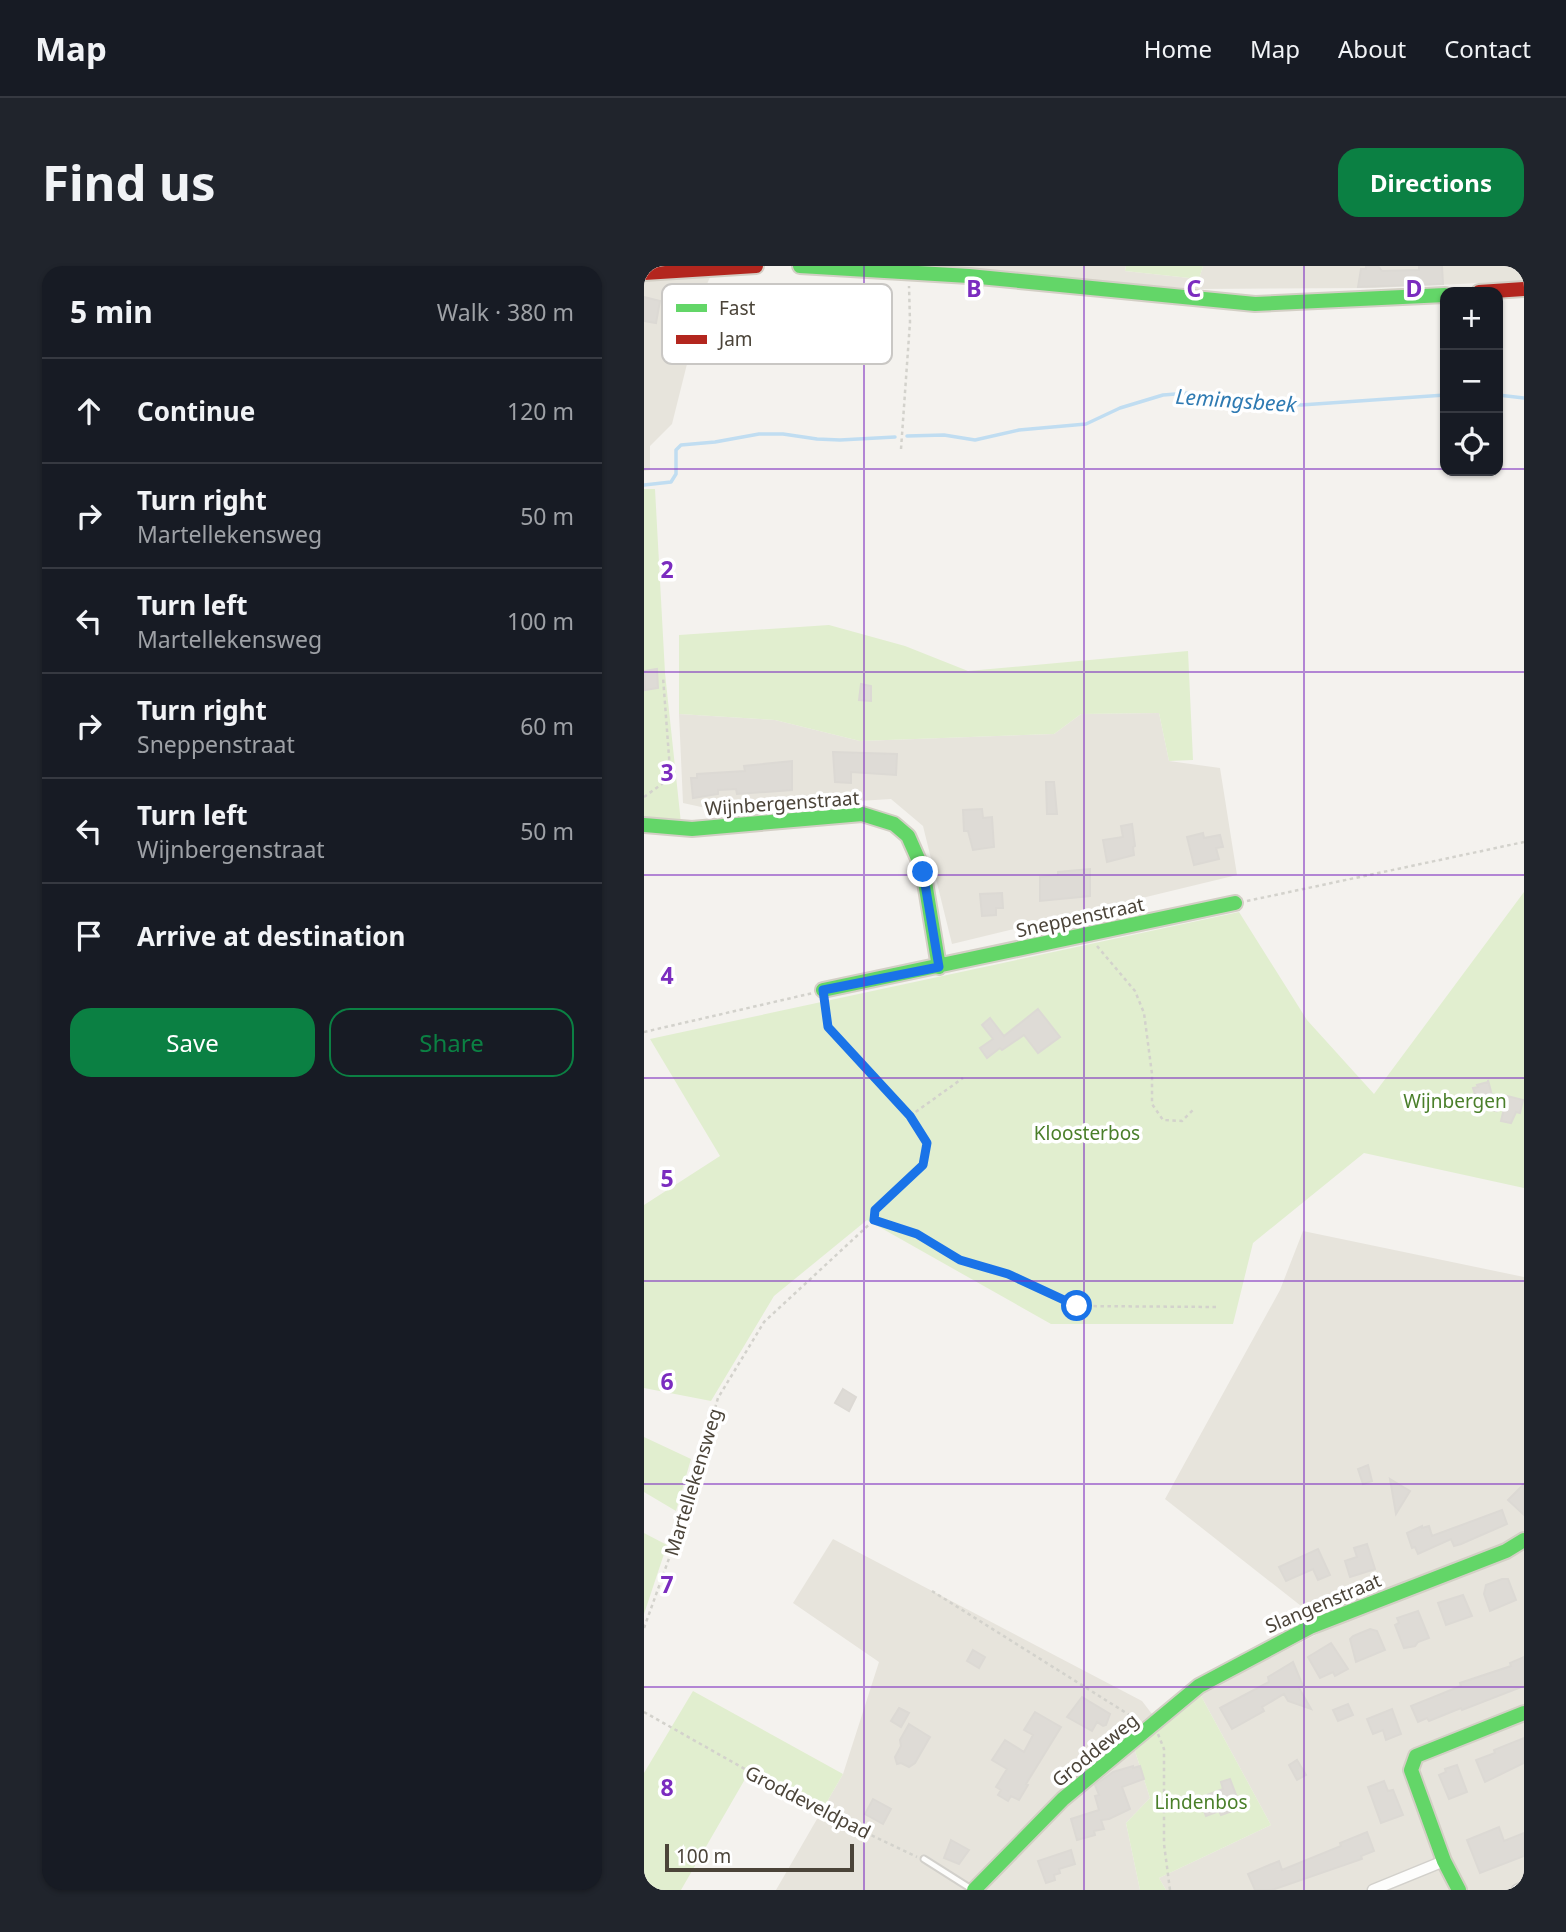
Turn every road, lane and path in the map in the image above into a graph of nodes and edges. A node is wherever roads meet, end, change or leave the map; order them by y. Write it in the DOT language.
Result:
graph roads {
  1 [pos="755,266"];
  2 [pos="800,266"];
  3 [pos="724,267"];
  4 [pos="905,272"];
  5 [pos="644,273"];
  6 [pos="1524,289"];
  7 [pos="1503,290"];
  8 [pos="1440,295"];
  9 [pos="901,450"];
  10 [pos="663,677"];
  11 [pos="644,797"];
  12 [pos="644,825"];
  13 [pos="1524,842"];
  14 [pos="1235,903"];
  15 [pos="1089,934"];
  16 [pos="939,967"];
  17 [pos="823,990"];
  18 [pos="644,1032"];
  19 [pos="963,1078"];
  20 [pos="1193,1111"];
  21 [pos="910,1116"];
  22 [pos="874,1220"];
  23 [pos="1217,1307"];
  24 [pos="1524,1540"];
  25 [pos="932,1591"];
  26 [pos="644,1628"];
  27 [pos="644,1712"];
  28 [pos="1524,1713"];
  29 [pos="1151,1725"];
  30 [pos="924,1859"];
  31 [pos="1444,1861"];
  32 [pos="1524,1887"];
  33 [pos="973,1890"];
  34 [pos="1170,1890"];
  35 [pos="1374,1890"];
  36 [pos="1459,1890"];
  37 [pos="1517,1890"];
  1 -- 3 [label="street"];
  2 -- 4 [label="street"];
  3 -- 5 [label="street"];
  4 -- 8 [label="street"];
  4 -- 9 [label="path"];
  6 -- 7 [label="street"];
  10 -- 11 [label="path"];
  12 -- 16 [label="street, Wijnbergenstraat"];
  13 -- 14 [label="path"];
  14 -- 15 [label="street, Sneppenstraat"];
  15 -- 16 [label="street, Sneppenstraat"];
  15 -- 20 [label="path"];
  16 -- 17 [label="street, Sneppenstraat"];
  17 -- 18 [label="path"];
  17 -- 21 [label="path, Martellekensweg"];
  19 -- 21 [label="path"];
  21 -- 22 [label="path, Martellekensweg"];
  22 -- 23 [label="path"];
  22 -- 26 [label="path, Martellekensweg"];
  24 -- 29 [label="street, Slangenstraat"];
  25 -- 29 [label="path"];
  27 -- 30 [label="path, Groddeveldpad"];
  28 -- 31 [label="street"];
  29 -- 33 [label="street, Groddeweg"];
  29 -- 34 [label="path, Groddeweg"];
  30 -- 33 [label="lane"];
  31 -- 35 [label="street"];
  31 -- 36 [label="street"];
  32 -- 37 [label="street"];
}
